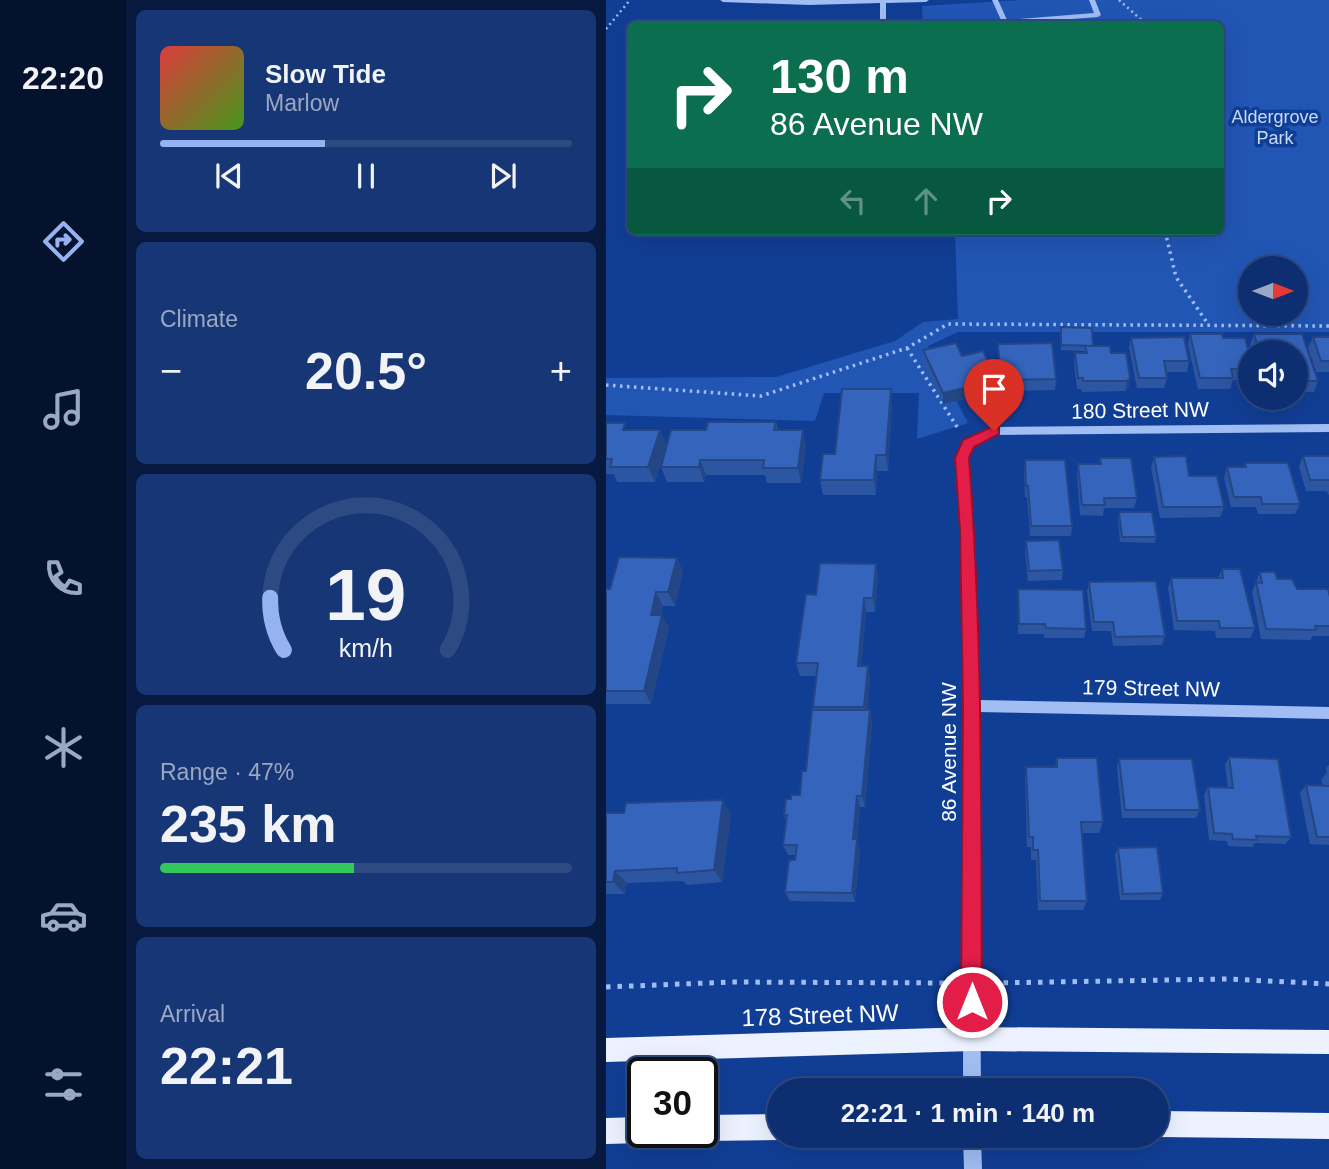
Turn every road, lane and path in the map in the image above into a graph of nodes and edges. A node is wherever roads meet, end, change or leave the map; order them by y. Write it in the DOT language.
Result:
graph roads {
  1 [pos="630,0"];
  2 [pos="723,0"];
  3 [pos="926,0"];
  4 [pos="995,0"];
  5 [pos="1092,0"];
  6 [pos="1120,0"];
  7 [pos="850,1"];
  8 [pos="883,2"];
  9 [pos="883,21"];
  10 [pos="1005,21"];
  11 [pos="1018,21"];
  12 [pos="1143,21"];
  13 [pos="606,29"];
  14 [pos="1166,235"];
  15 [pos="1209,325"];
  16 [pos="1329,326"];
  17 [pos="907,348"];
  18 [pos="606,385"];
  19 [pos="1329,428"];
  20 [pos="968,444"];
  21 [pos="971,706"];
  22 [pos="1329,713"];
  23 [pos="972,1039"];
  24 [pos="1329,1042"];
  25 [pos="606,1050"];
  26 [pos="972,1078"];
  27 [pos="1169,1125"];
  28 [pos="767,1126"];
  29 [pos="1329,1126"];
  30 [pos="718,1128"];
  31 [pos="627,1130"];
  32 [pos="606,1131"];
  33 [pos="972,1148"];
  34 [pos="973,1169"];
  1 -- 13 [label="path"];
  2 -- 7 [label="street"];
  3 -- 8 [label="street"];
  4 -- 10 [label="street"];
  5 -- 11 [label="street"];
  6 -- 12 [label="path"];
  7 -- 8 [label="street"];
  8 -- 9 [label="street"];
  14 -- 15 [label="path"];
  15 -- 16 [label="path"];
  15 -- 17 [label="path"];
  17 -- 18 [label="path"];
  17 -- 20 [label="path"];
  19 -- 20 [label="street, 180 Street NW"];
  20 -- 21 [label="street, 86 Avenue NW"];
  21 -- 22 [label="street, 179 Street NW"];
  21 -- 23 [label="street, 86 Avenue NW"];
  23 -- 24 [label="main road, 178 Street NW"];
  23 -- 25 [label="main road, 178 Street NW"];
  23 -- 26 [label="street, 86 Avenue NW"];
  27 -- 29 [label="main road"];
  28 -- 30 [label="main road"];
  31 -- 32 [label="main road"];
  33 -- 34 [label="street"];
}
